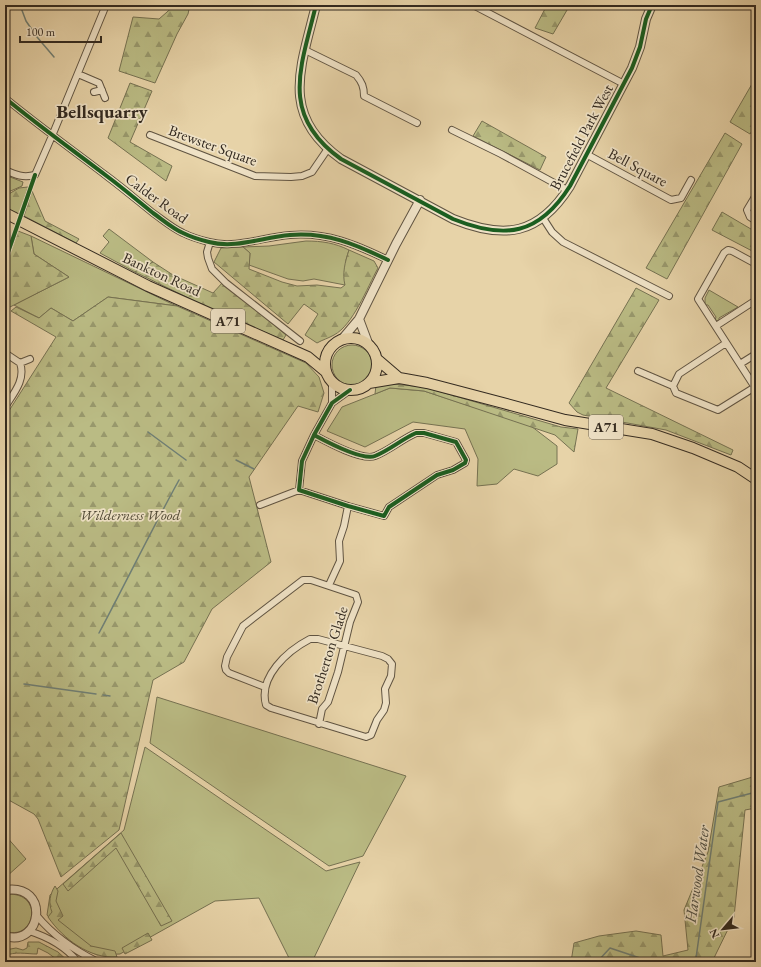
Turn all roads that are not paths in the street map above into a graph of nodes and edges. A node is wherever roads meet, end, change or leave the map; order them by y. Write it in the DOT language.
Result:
graph roads {
  1 [pos="106,5"];
  2 [pos="316,5"];
  3 [pos="472,5"];
  4 [pos="652,5"];
  5 [pos="305,50"];
  6 [pos="78,74"];
  7 [pos="624,84"];
  8 [pos="102,90"];
  9 [pos="94,92"];
  10 [pos="5,98"];
  11 [pos="105,98"];
  12 [pos="417,123"];
  13 [pos="452,130"];
  14 [pos="150,135"];
  15 [pos="52,136"];
  16 [pos="327,150"];
  17 [pos="586,154"];
  18 [pos="5,170"];
  19 [pos="691,180"];
  20 [pos="567,190"];
  21 [pos="756,195"];
  22 [pos="420,200"];
  23 [pos="5,213"];
  24 [pos="543,218"];
  25 [pos="756,221"];
  26 [pos="210,242"];
  27 [pos="388,260"];
  28 [pos="756,264"];
  29 [pos="669,296"];
  30 [pos="756,300"];
  31 [pos="359,319"];
  32 [pos="716,326"];
  33 [pos="343,338"];
  34 [pos="300,341"];
  35 [pos="368,343"];
  36 [pos="726,343"];
  37 [pos="328,350"];
  38 [pos="5,353"];
  39 [pos="756,354"];
  40 [pos="308,357"];
  41 [pos="30,359"];
  42 [pos="378,360"];
  43 [pos="20,364"];
  44 [pos="740,364"];
  45 [pos="638,371"];
  46 [pos="326,372"];
  47 [pos="398,378"];
  48 [pos="332,381"];
  49 [pos="369,383"];
  50 [pos="673,386"];
  51 [pos="756,388"];
  52 [pos="350,390"];
  53 [pos="332,403"];
  54 [pos="5,407"];
  55 [pos="314,435"];
  56 [pos="756,479"];
  57 [pos="299,490"];
  58 [pos="260,505"];
  59 [pos="348,506"];
  60 [pos="329,586"];
  61 [pos="344,646"];
  62 [pos="266,687"];
  63 [pos="319,724"];
  64 [pos="5,890"];
  65 [pos="37,916"];
  66 [pos="29,931"];
  67 [pos="5,936"];
  68 [pos="78,962"];
  69 [pos="95,962"];
  70 [pos="103,962"];
  1 -- 6 [label="street"];
  2 -- 5 [label="street, Brucefield Park West"];
  3 -- 7 [label="street"];
  4 -- 7 [label="street, Brucefield Park West"];
  5 -- 12 [label="street"];
  5 -- 16 [label="street, Brucefield Park West"];
  6 -- 8 [label="street"];
  6 -- 15 [label="street"];
  7 -- 17 [label="street, Brucefield Park West"];
  8 -- 9 [label="street"];
  8 -- 11 [label="street"];
  10 -- 15 [label="street, Calder Road"];
  13 -- 20 [label="street"];
  14 -- 16 [label="street, Brewster Square"];
  15 -- 18 [label="street"];
  15 -- 26 [label="street, Calder Road"];
  16 -- 22 [label="street, Brucefield Park West"];
  17 -- 19 [label="street, Bell Square"];
  17 -- 20 [label="street, Brucefield Park West"];
  20 -- 24 [label="street, Brucefield Park West"];
  21 -- 25 [label="street"];
  22 -- 24 [label="street, Brucefield Park West"];
  22 -- 27 [label="street"];
  23 -- 40 [label="main road, Bankton Road / A71"];
  24 -- 29 [label="street"];
  26 -- 27 [label="street, Calder Road"];
  26 -- 34 [label="street"];
  27 -- 31 [label="street"];
  28 -- 32 [label="street"];
  30 -- 32 [label="street"];
  31 -- 33 [label="street"];
  31 -- 35 [label="street"];
  32 -- 36 [label="street"];
  33 -- 35 [label="main road"];
  33 -- 37 [label="main road"];
  35 -- 42 [label="main road"];
  36 -- 44 [label="street"];
  36 -- 50 [label="street"];
  37 -- 40 [label="main road"];
  37 -- 46 [label="main road"];
  38 -- 43 [label="street"];
  39 -- 44 [label="street"];
  40 -- 46 [label="main road, Bankton Road / A71"];
  41 -- 43 [label="street"];
  42 -- 47 [label="main road"];
  42 -- 49 [label="main road"];
  43 -- 54 [label="street"];
  44 -- 51 [label="street"];
  45 -- 50 [label="street"];
  46 -- 48 [label="main road, A71"];
  47 -- 49 [label="main road, A71"];
  47 -- 56 [label="main road, A71"];
  48 -- 52 [label="main road, A71"];
  48 -- 53 [label="street"];
  49 -- 52 [label="main road, A71"];
  50 -- 51 [label="street"];
  52 -- 53 [label="street"];
  53 -- 55 [label="street"];
  55 -- 57 [label="street"];
  55 -- 59 [label="street"];
  57 -- 58 [label="street"];
  57 -- 59 [label="street"];
  59 -- 60 [label="street"];
  60 -- 61 [label="street, Brotherton Glade"];
  60 -- 62 [label="street"];
  61 -- 62 [label="street"];
  61 -- 63 [label="street, Brotherton Glade"];
  61 -- 63 [label="street"];
  62 -- 63 [label="street"];
  64 -- 65 [label="street"];
  65 -- 66 [label="street"];
  65 -- 69 [label="street"];
  66 -- 67 [label="street"];
  66 -- 68 [label="street"];
  69 -- 70 [label="street"];
}
